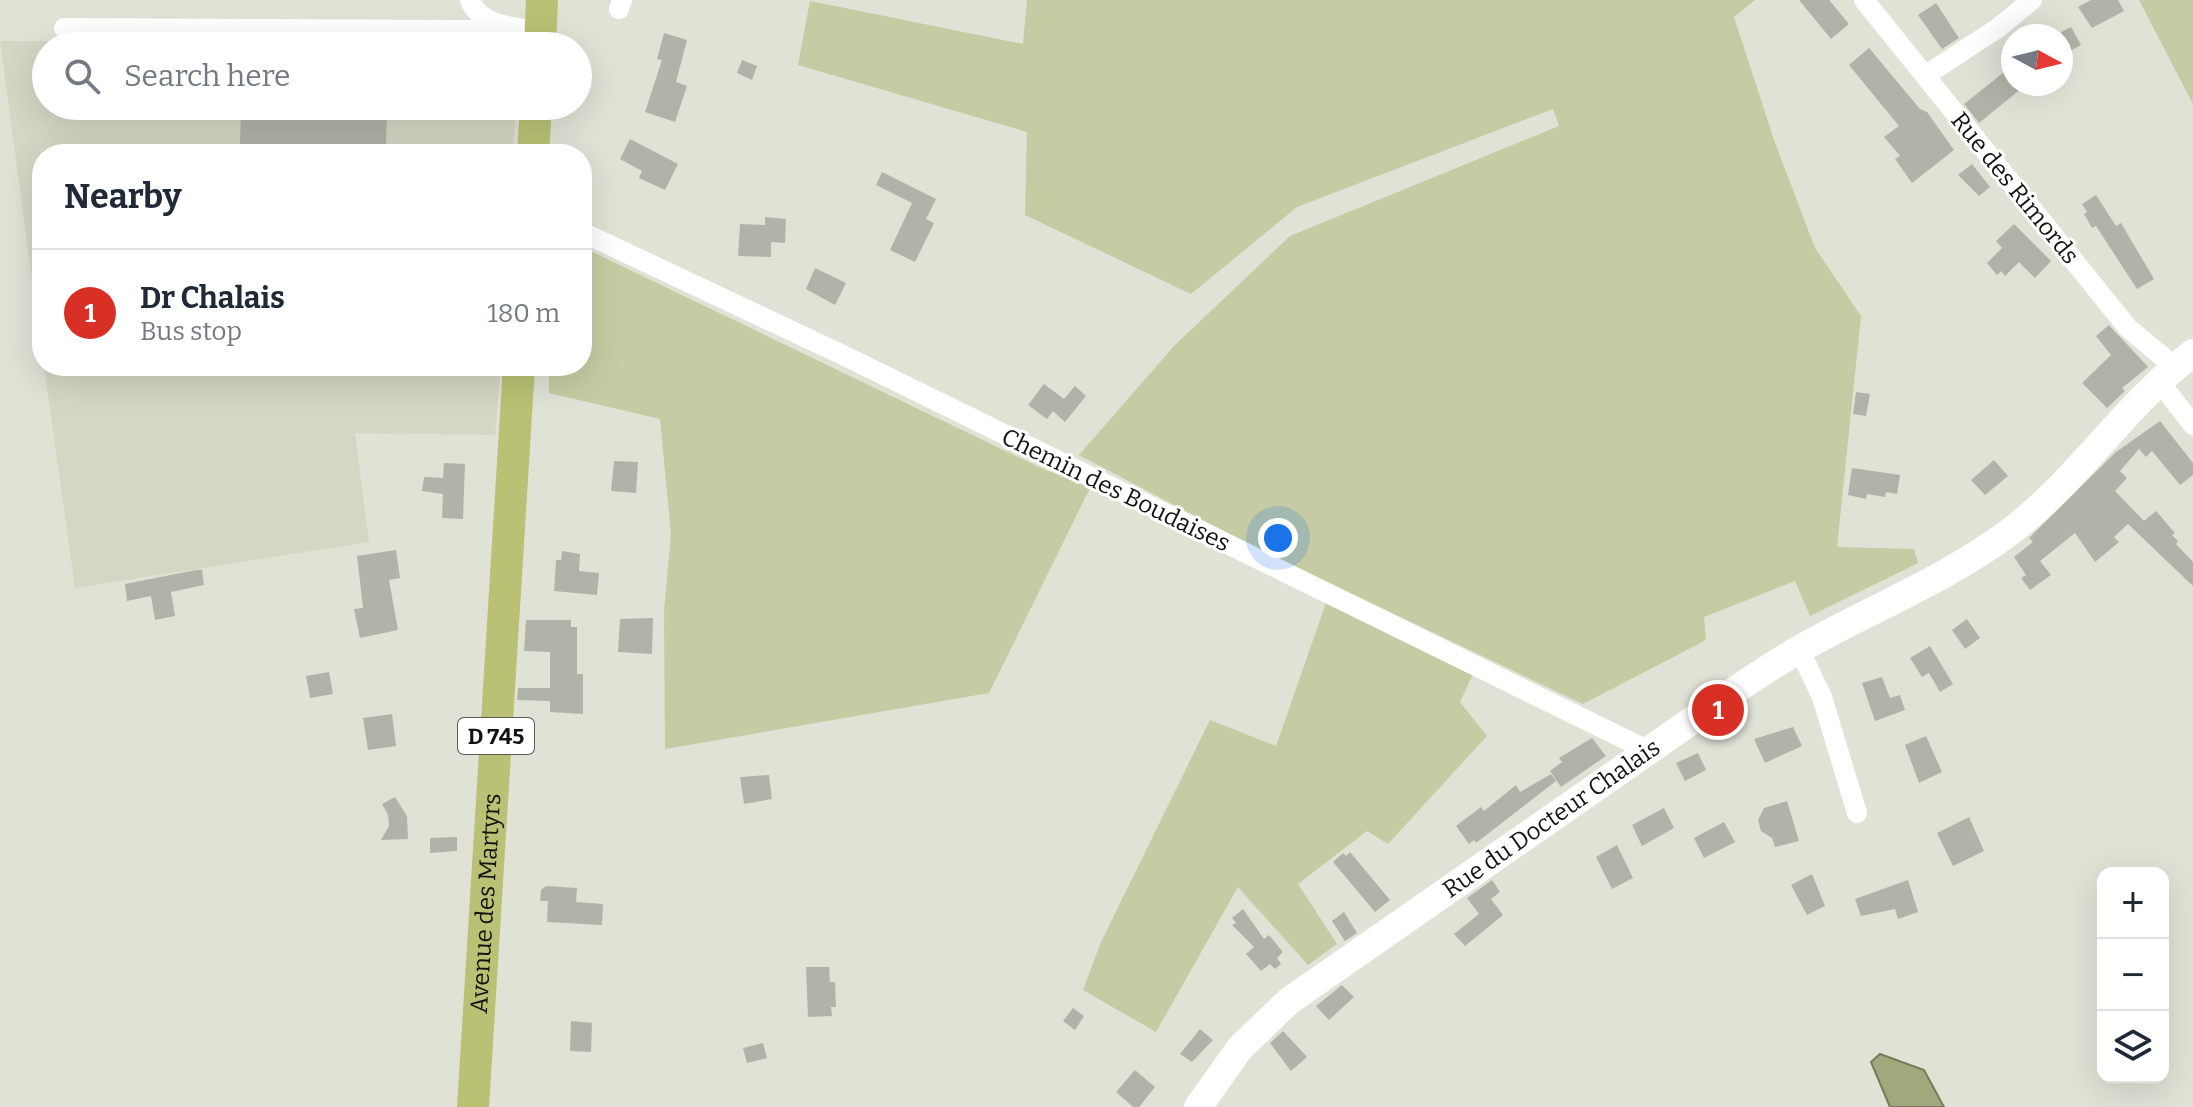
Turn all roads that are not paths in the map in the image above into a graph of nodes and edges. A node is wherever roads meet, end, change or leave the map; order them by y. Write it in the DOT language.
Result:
graph roads {
  1 [pos="470,0"];
  2 [pos="1864,0"];
  3 [pos="2032,0"];
  4 [pos="489,21"];
  5 [pos="541,26"];
  6 [pos="64,28"];
  7 [pos="1926,75"];
  8 [pos="535,120"];
  9 [pos="534,144"];
  10 [pos="592,237"];
  11 [pos="2175,367"];
  12 [pos="518,376"];
  13 [pos="2193,425"];
  14 [pos="1799,649"];
  15 [pos="1649,751"];
  16 [pos="1857,813"];
  17 [pos="473,1107"];
  18 [pos="1198,1107"];
  1 -- 4 [label="street"];
  2 -- 7 [label="street, Rue des Rimords"];
  3 -- 7 [label="street"];
  4 -- 5 [label="street"];
  4 -- 6 [label="street"];
  7 -- 11 [label="street, Rue des Rimords"];
  8 -- 9 [label="main road"];
  10 -- 15 [label="street, Chemin des Boudaises"];
  11 -- 13 [label="street, Rue des Rimords"];
  11 -- 14 [label="main road, Rue du Docteur Chalais"];
  12 -- 17 [label="main road, Avenue des Martyrs / D 745"];
  14 -- 15 [label="main road, Rue du Docteur Chalais"];
  14 -- 16 [label="street"];
  15 -- 18 [label="main road, Rue du Docteur Chalais"];
}
